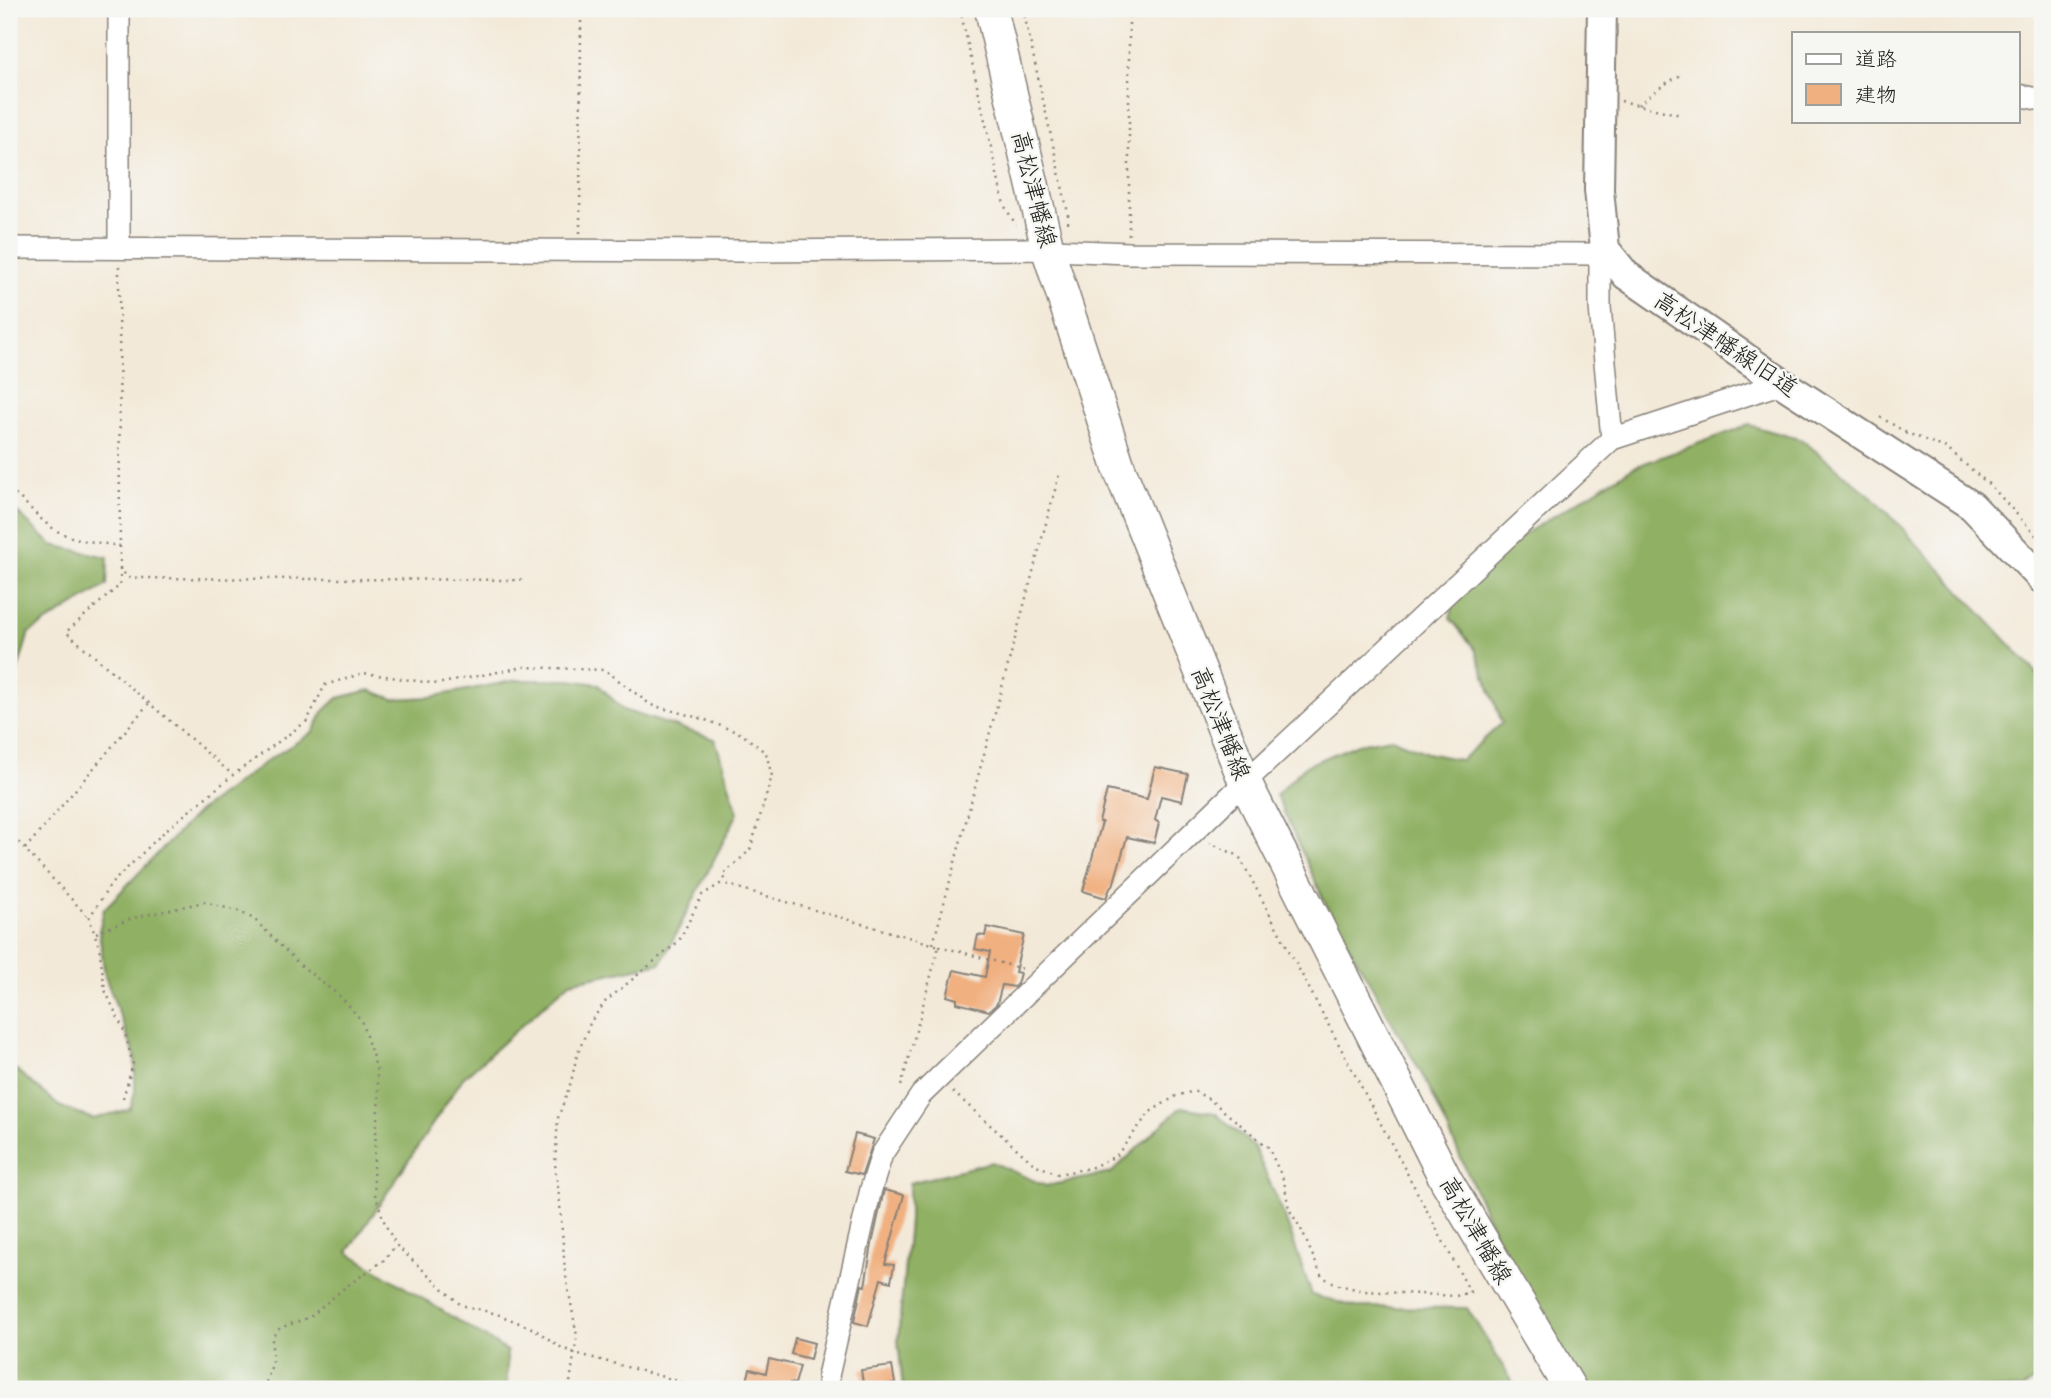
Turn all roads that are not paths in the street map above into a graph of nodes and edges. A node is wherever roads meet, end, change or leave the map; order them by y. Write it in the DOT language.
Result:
graph roads {
  1 [pos="119,9"];
  2 [pos="991,9"];
  3 [pos="1602,9"];
  4 [pos="2020,95"];
  5 [pos="2042,100"];
  6 [pos="9,248"];
  7 [pos="119,248"];
  8 [pos="1048,250"];
  9 [pos="1603,252"];
  10 [pos="1782,383"];
  11 [pos="1612,439"];
  12 [pos="2042,579"];
  13 [pos="1245,782"];
  14 [pos="830,1389"];
  15 [pos="1570,1389"];
  1 -- 7 [label="street"];
  2 -- 8 [label="main road, 高松津幡線"];
  3 -- 9 [label="street"];
  4 -- 5 [label="street"];
  6 -- 7 [label="street"];
  7 -- 8 [label="street"];
  8 -- 9 [label="street"];
  8 -- 13 [label="main road, 高松津幡線"];
  9 -- 10 [label="street, 高松津幡線旧道"];
  9 -- 11 [label="street"];
  10 -- 11 [label="street"];
  10 -- 12 [label="street, 高松津幡線旧道"];
  11 -- 13 [label="street"];
  13 -- 14 [label="street"];
  13 -- 15 [label="main road, 高松津幡線"];
}
